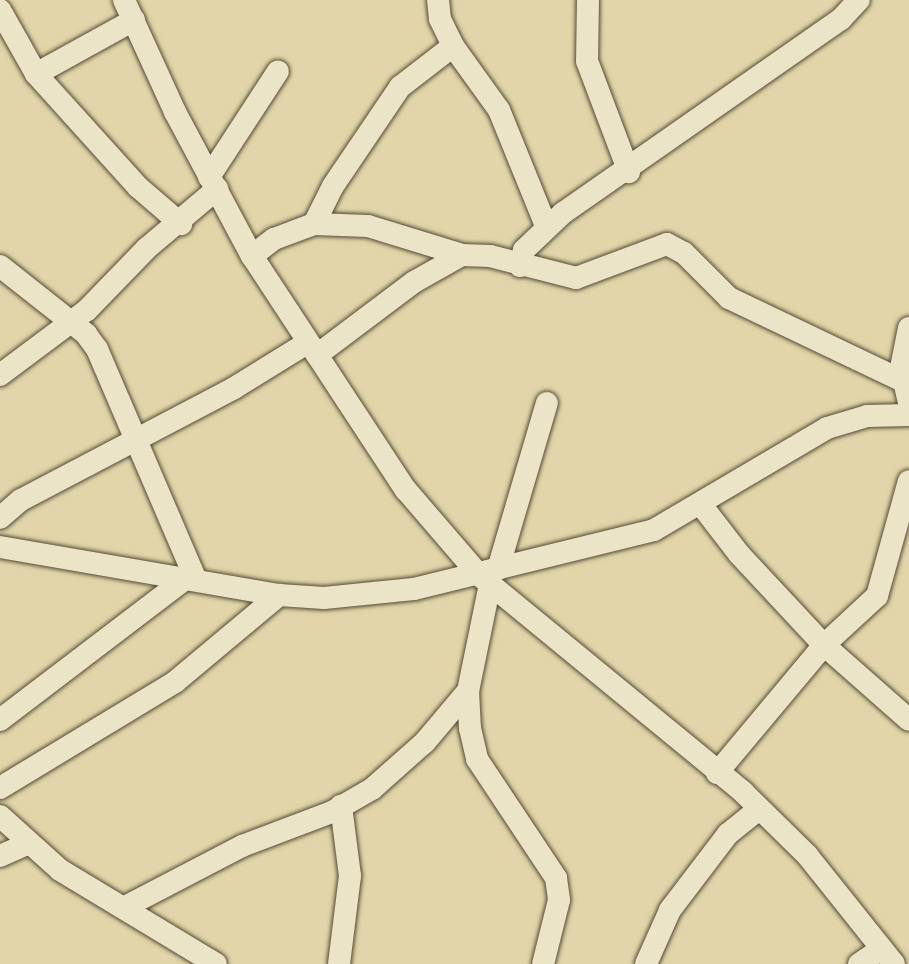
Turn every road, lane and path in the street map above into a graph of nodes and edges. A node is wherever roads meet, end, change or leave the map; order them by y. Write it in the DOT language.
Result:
graph roads {
  1 [pos="124,0"];
  2 [pos="438,0"];
  3 [pos="588,0"];
  4 [pos="859,0"];
  5 [pos="0,10"];
  6 [pos="134,20"];
  7 [pos="7,41"];
  8 [pos="453,46"];
  9 [pos="278,71"];
  10 [pos="36,74"];
  11 [pos="629,172"];
  12 [pos="213,183"];
  13 [pos="181,224"];
  14 [pos="314,224"];
  15 [pos="546,226"];
  16 [pos="462,255"];
  17 [pos="252,256"];
  18 [pos="0,266"];
  19 [pos="520,266"];
  20 [pos="71,323"];
  21 [pos="909,328"];
  22 [pos="312,349"];
  23 [pos="0,375"];
  24 [pos="906,392"];
  25 [pos="547,403"];
  26 [pos="909,415"];
  27 [pos="137,438"];
  28 [pos="909,481"];
  29 [pos="702,506"];
  30 [pos="0,518"];
  31 [pos="0,547"];
  32 [pos="489,576"];
  33 [pos="190,580"];
  34 [pos="279,595"];
  35 [pos="824,645"];
  36 [pos="468,691"];
  37 [pos="0,720"];
  38 [pos="909,720"];
  39 [pos="717,773"];
  40 [pos="0,788"];
  41 [pos="341,806"];
  42 [pos="759,809"];
  43 [pos="0,816"];
  44 [pos="29,843"];
  45 [pos="0,856"];
  46 [pos="125,907"];
  47 [pos="888,956"];
  48 [pos="216,964"];
  49 [pos="339,964"];
  50 [pos="543,964"];
  51 [pos="646,964"];
  52 [pos="859,964"];
  1 -- 6 [label="street"];
  2 -- 8 [label="street"];
  3 -- 11 [label="street"];
  4 -- 11 [label="street"];
  5 -- 7 [label="street"];
  6 -- 10 [label="street"];
  6 -- 12 [label="street"];
  7 -- 10 [label="street"];
  8 -- 14 [label="street"];
  8 -- 15 [label="street"];
  9 -- 12 [label="street"];
  10 -- 13 [label="street"];
  11 -- 15 [label="street"];
  12 -- 13 [label="street"];
  12 -- 17 [label="street"];
  13 -- 20 [label="street"];
  14 -- 16 [label="street"];
  14 -- 17 [label="street"];
  15 -- 19 [label="street"];
  16 -- 19 [label="street"];
  16 -- 22 [label="street"];
  17 -- 22 [label="street"];
  18 -- 20 [label="street"];
  19 -- 24 [label="street"];
  20 -- 23 [label="street"];
  20 -- 27 [label="street"];
  21 -- 24 [label="street"];
  22 -- 27 [label="street"];
  22 -- 32 [label="street"];
  25 -- 32 [label="street"];
  26 -- 29 [label="street"];
  27 -- 30 [label="street"];
  27 -- 33 [label="street"];
  28 -- 35 [label="street"];
  29 -- 32 [label="street"];
  29 -- 35 [label="street"];
  31 -- 33 [label="street"];
  32 -- 34 [label="street"];
  32 -- 36 [label="street"];
  32 -- 39 [label="street"];
  33 -- 34 [label="street"];
  33 -- 37 [label="street"];
  34 -- 40 [label="street"];
  35 -- 38 [label="street"];
  35 -- 39 [label="street"];
  36 -- 41 [label="street"];
  36 -- 50 [label="street"];
  39 -- 42 [label="street"];
  41 -- 46 [label="street"];
  41 -- 49 [label="street"];
  42 -- 47 [label="street"];
  42 -- 51 [label="street"];
  43 -- 44 [label="street"];
  44 -- 45 [label="street"];
  44 -- 46 [label="street"];
  46 -- 48 [label="street"];
  47 -- 52 [label="street"];
}
